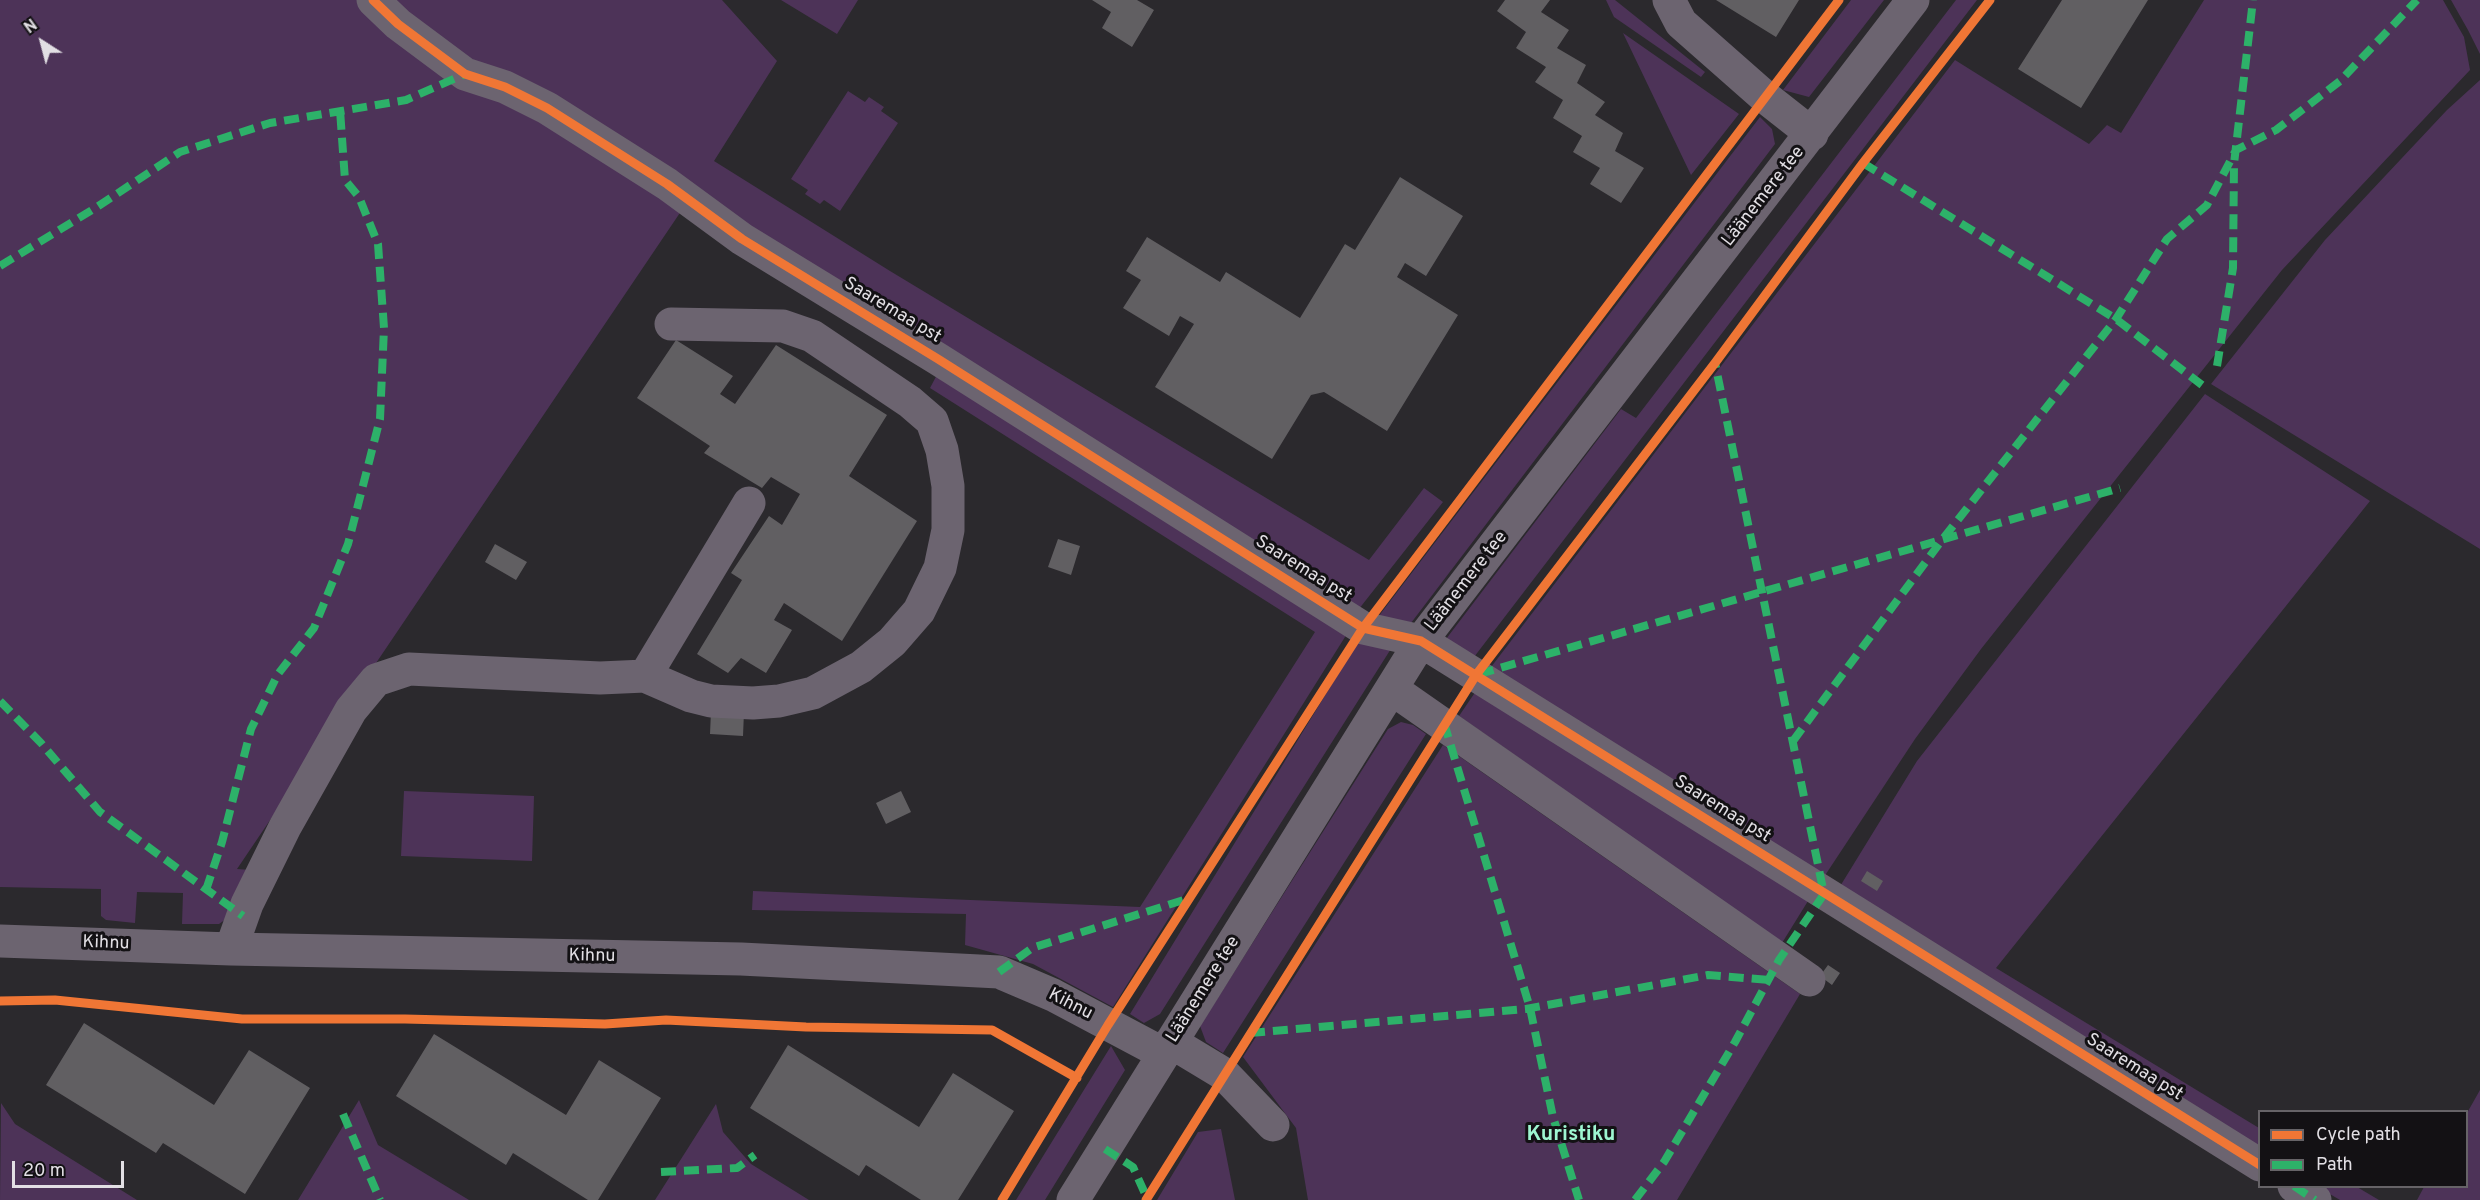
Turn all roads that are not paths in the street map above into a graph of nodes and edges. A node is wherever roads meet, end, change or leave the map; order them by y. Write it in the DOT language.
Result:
graph roads {
  1 [pos="373,0"];
  2 [pos="1669,0"];
  3 [pos="1913,0"];
  4 [pos="1812,134"];
  5 [pos="671,324"];
  6 [pos="938,359"];
  7 [pos="910,402"];
  8 [pos="748,503"];
  9 [pos="1421,641"];
  10 [pos="645,676"];
  11 [pos="1392,689"];
  12 [pos="0,941"];
  13 [pos="231,949"];
  14 [pos="1809,980"];
  15 [pos="1168,1048"];
  16 [pos="1273,1125"];
  17 [pos="2258,1164"];
  18 [pos="2297,1188"];
  19 [pos="1073,1200"];
  20 [pos="2315,1200"];
  1 -- 6 [label="street, Saaremaa pst"];
  2 -- 4 [label="street"];
  3 -- 4 [label="street, Läänemere tee"];
  4 -- 9 [label="street, Läänemere tee"];
  5 -- 7 [label="street"];
  6 -- 7 [label="street"];
  6 -- 9 [label="street, Saaremaa pst"];
  7 -- 10 [label="street"];
  8 -- 10 [label="street"];
  9 -- 11 [label="street, Läänemere tee"];
  9 -- 17 [label="street, Saaremaa pst"];
  10 -- 13 [label="street"];
  11 -- 14 [label="street"];
  11 -- 15 [label="street, Läänemere tee"];
  12 -- 13 [label="street, Kihnu"];
  13 -- 15 [label="street, Kihnu"];
  15 -- 16 [label="street, Kihnu"];
  15 -- 19 [label="street, Läänemere tee"];
  18 -- 20 [label="street"];
}
